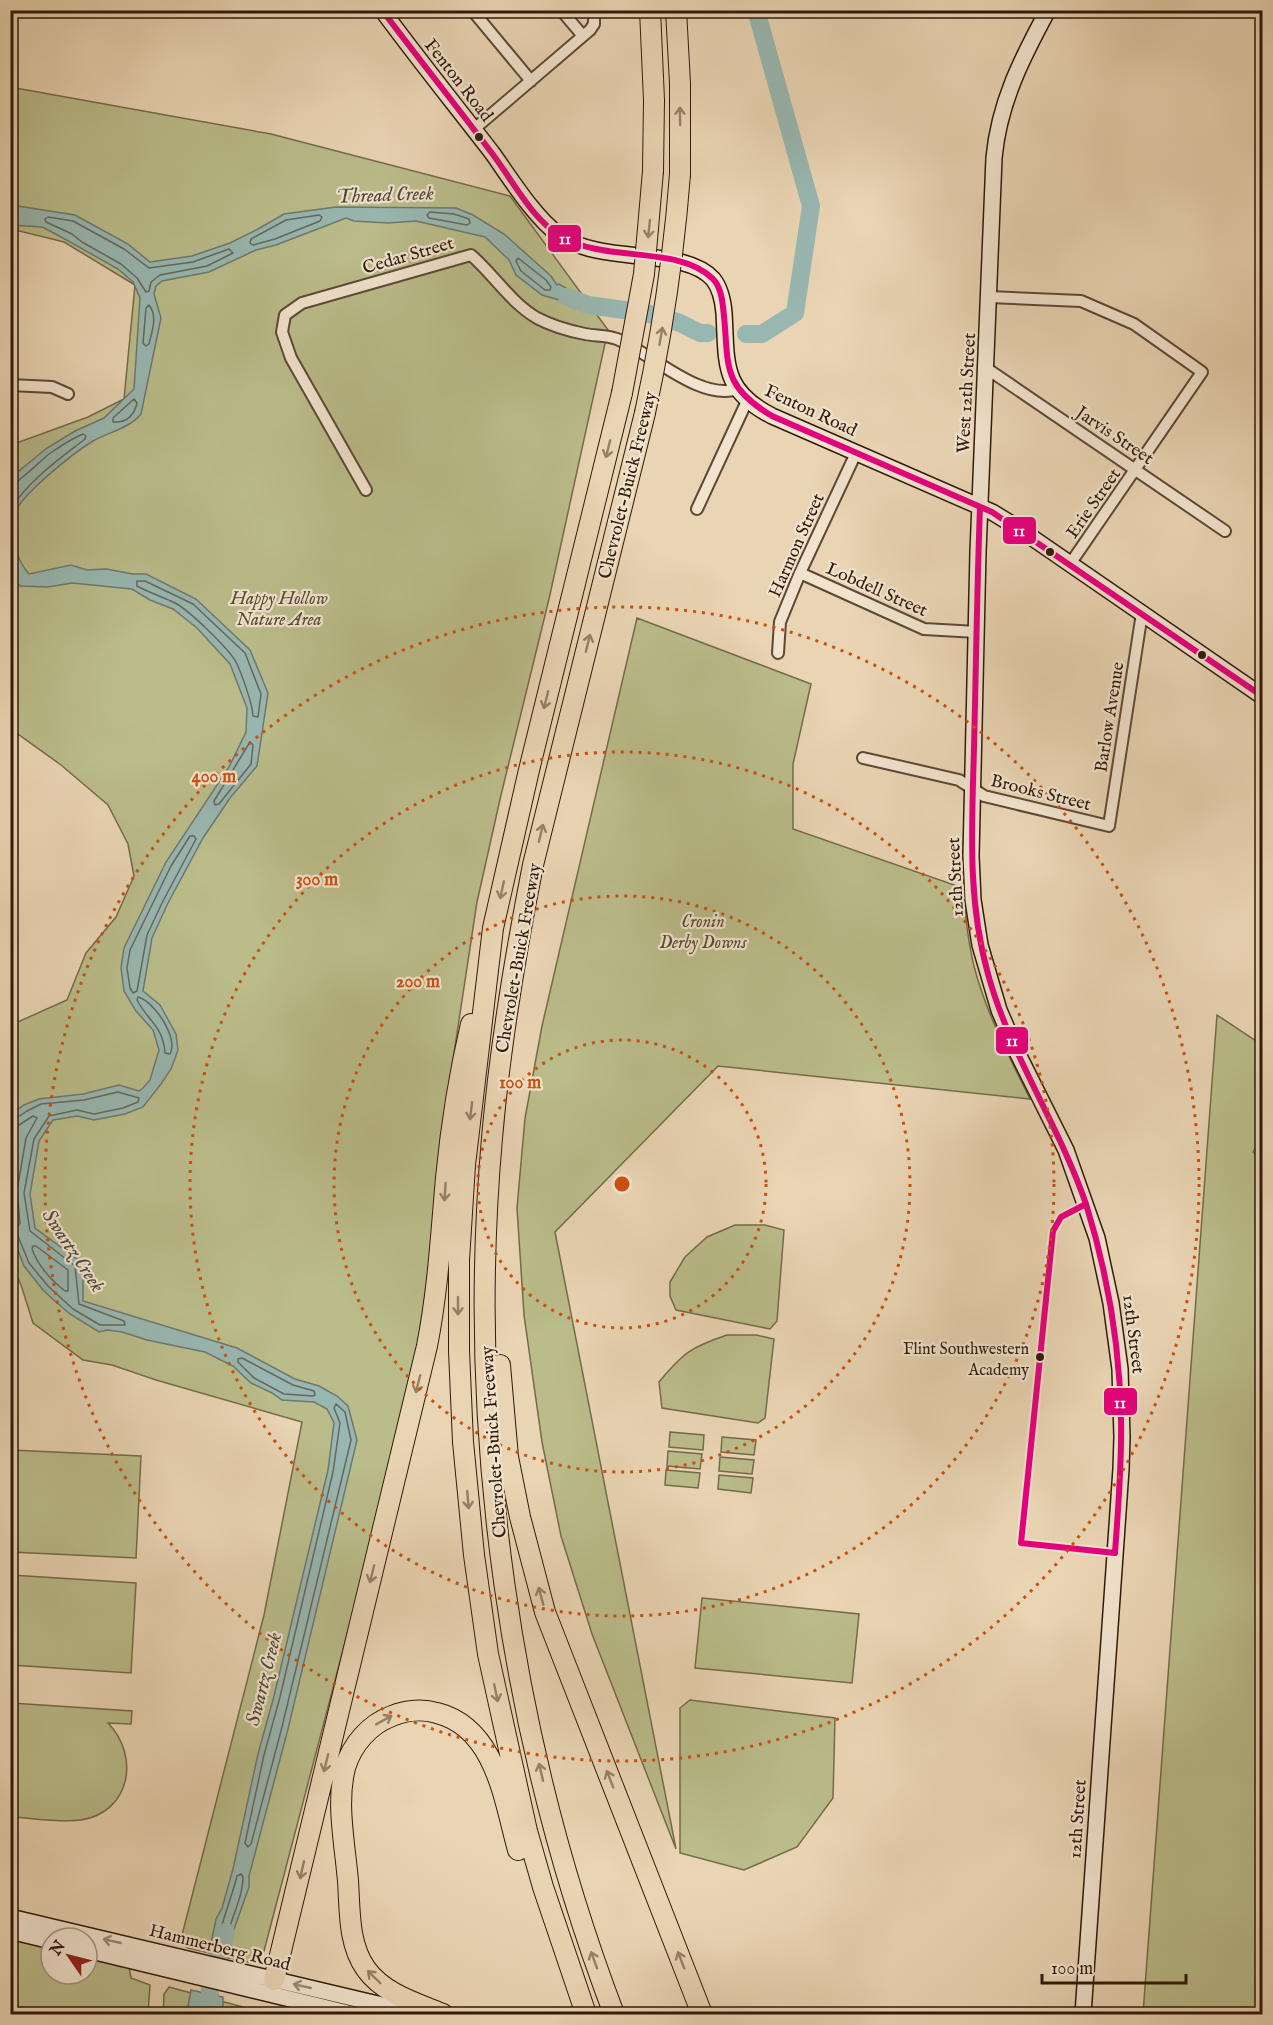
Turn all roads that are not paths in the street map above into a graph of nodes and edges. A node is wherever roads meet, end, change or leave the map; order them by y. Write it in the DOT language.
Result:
graph roads {
  1 [pos="382,10"];
  2 [pos="472,10"];
  3 [pos="561,10"];
  4 [pos="594,10"];
  5 [pos="650,10"];
  6 [pos="676,10"];
  7 [pos="1048,10"];
  8 [pos="583,36"];
  9 [pos="531,81"];
  10 [pos="474,130"];
  11 [pos="990,297"];
  12 [pos="986,368"];
  13 [pos="10,385"];
  14 [pos="737,389"];
  15 [pos="68,394"];
  16 [pos="747,401"];
  17 [pos="856,453"];
  18 [pos="1137,469"];
  19 [pos="366,490"];
  20 [pos="980,507"];
  21 [pos="697,509"];
  22 [pos="1226,531"];
  23 [pos="1070,564"];
  24 [pos="800,573"];
  25 [pos="1142,613"];
  26 [pos="977,632"];
  27 [pos="778,653"];
  28 [pos="1263,696"];
  29 [pos="863,758"];
  30 [pos="973,790"];
  31 [pos="1109,826"];
  32 [pos="493,928"];
  33 [pos="492,1139"];
  34 [pos="10,1917"];
  35 [pos="10,1931"];
  36 [pos="39,1938"];
  37 [pos="99,1952"];
  38 [pos="196,1969"];
  39 [pos="236,1978"];
  40 [pos="274,1980"];
  41 [pos="285,1998"];
  42 [pos="352,2014"];
  43 [pos="420,2014"];
  44 [pos="443,2014"];
  45 [pos="585,2014"];
  46 [pos="614,2014"];
  47 [pos="702,2014"];
  48 [pos="1083,2014"];
  1 -- 10 [label="street, Fenton Road"];
  2 -- 9 [label="street"];
  3 -- 8 [label="street"];
  4 -- 8 [label="street"];
  5 -- 32 [label="highway, Chevrolet-Buick Freeway, one-way, bridge"];
  33 -- 6 [label="highway, Chevrolet-Buick Freeway, one-way, bridge"];
  7 -- 11 [label="street, West 12th Street"];
  8 -- 9 [label="street"];
  9 -- 10 [label="street"];
  10 -- 14 [label="street, Fenton Road"];
  11 -- 12 [label="street, West 12th Street"];
  11 -- 18 [label="street, Erie Street"];
  12 -- 18 [label="street, Jarvis Street"];
  12 -- 20 [label="street, West 12th Street"];
  13 -- 15 [label="street"];
  14 -- 16 [label="street, Fenton Road"];
  14 -- 19 [label="street, Cedar Street"];
  16 -- 17 [label="street, Fenton Road"];
  16 -- 21 [label="street"];
  17 -- 20 [label="street, Fenton Road"];
  17 -- 24 [label="street, Harmon Street"];
  18 -- 22 [label="street, Jarvis Street"];
  18 -- 23 [label="street, Erie Street"];
  20 -- 23 [label="street, Fenton Road"];
  20 -- 26 [label="street, West 12th Street"];
  23 -- 25 [label="street, Fenton Road"];
  24 -- 26 [label="street, Lobdell Street"];
  24 -- 27 [label="street, Harmon Street"];
  25 -- 28 [label="street, Fenton Road"];
  25 -- 31 [label="street, Barlow Avenue"];
  26 -- 30 [label="street, West 12th Street"];
  29 -- 30 [label="street, Brooks Street"];
  30 -- 31 [label="street, Brooks Street"];
  30 -- 48 [label="street, 12th Street"];
  32 -- 40 [label="highway, one-way"];
  32 -- 45 [label="highway, Chevrolet-Buick Freeway, one-way"];
  46 -- 33 [label="highway, Chevrolet-Buick Freeway, one-way"];
  47 -- 33 [label="highway, one-way"];
  38 -- 34 [label="street, Hammerberg Road, one-way"];
  35 -- 36 [label="street"];
  37 -- 38 [label="street, Hammerberg Road"];
  38 -- 39 [label="street, Hammerberg Road"];
  39 -- 40 [label="street, Hammerberg Road"];
  39 -- 41 [label="street, Hammerberg Road"];
  40 -- 41 [label="street"];
  43 -- 40 [label="street, Hammerberg Road, one-way"];
  41 -- 42 [label="street, Hammerberg Road"];
  44 -- 45 [label="highway, one-way"];
}
